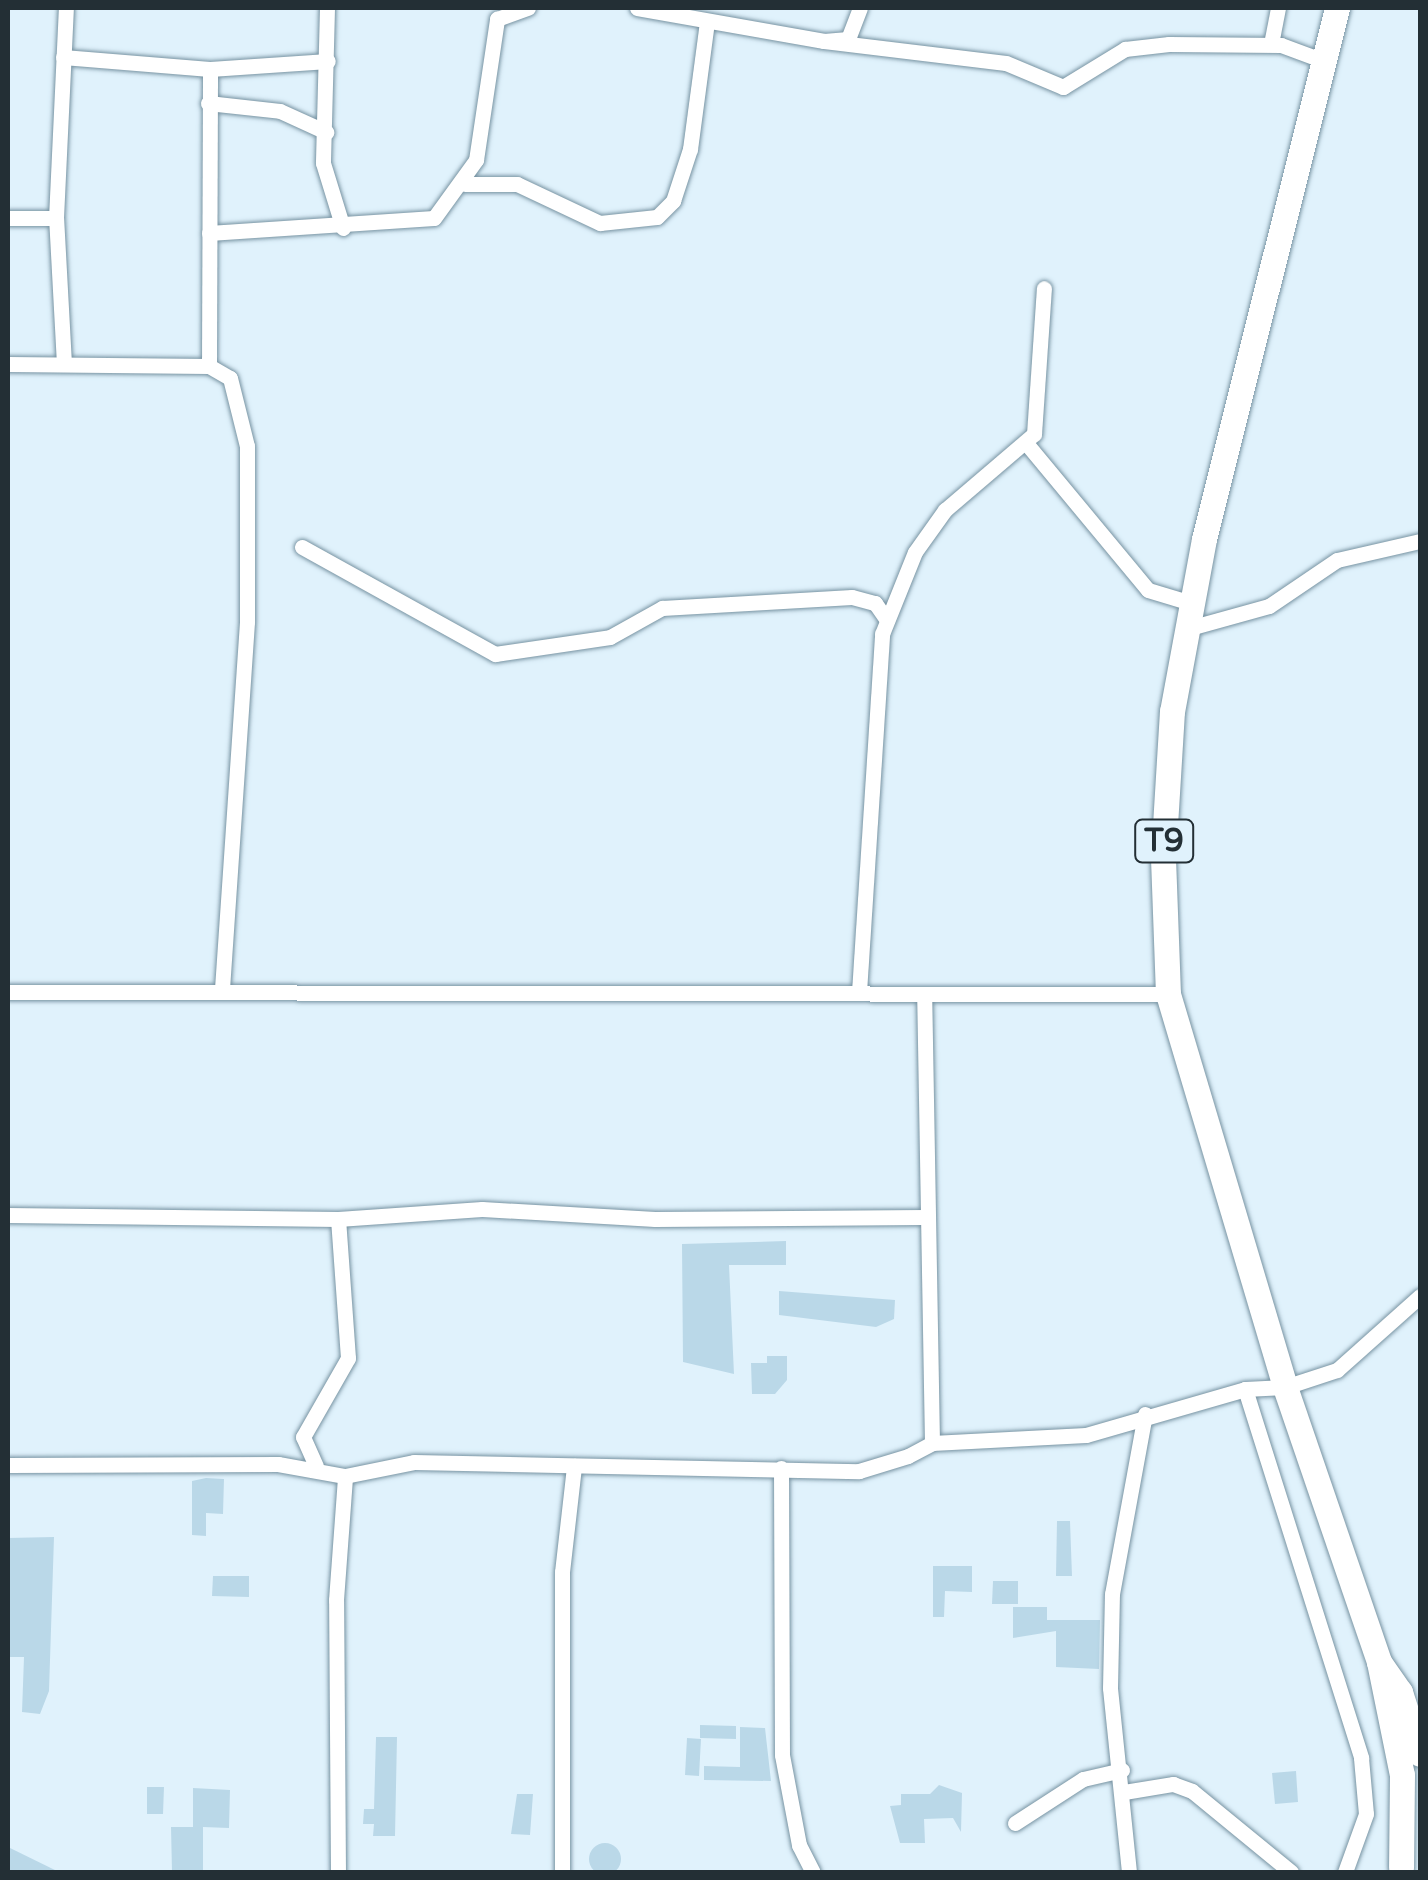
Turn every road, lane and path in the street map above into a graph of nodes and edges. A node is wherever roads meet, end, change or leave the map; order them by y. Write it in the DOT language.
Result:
graph roads {
  1 [pos="66,8"];
  2 [pos="327,8"];
  3 [pos="528,8"];
  4 [pos="637,8"];
  5 [pos="860,8"];
  6 [pos="1278,8"];
  7 [pos="1337,8"];
  8 [pos="707,21"];
  9 [pos="824,41"];
  10 [pos="1271,44"];
  11 [pos="63,57"];
  12 [pos="328,61"];
  13 [pos="1324,61"];
  14 [pos="210,69"];
  15 [pos="208,103"];
  16 [pos="326,132"];
  17 [pos="465,184"];
  18 [pos="8,218"];
  19 [pos="56,218"];
  20 [pos="343,228"];
  21 [pos="209,234"];
  22 [pos="1044,288"];
  23 [pos="8,364"];
  24 [pos="64,364"];
  25 [pos="209,366"];
  26 [pos="1026,443"];
  27 [pos="1420,541"];
  28 [pos="302,547"];
  29 [pos="1191,603"];
  30 [pos="887,620"];
  31 [pos="1186,629"];
  32 [pos="222,991"];
  33 [pos="8,992"];
  34 [pos="859,992"];
  35 [pos="924,994"];
  36 [pos="1168,994"];
  37 [pos="8,1215"];
  38 [pos="925,1217"];
  39 [pos="338,1218"];
  40 [pos="1420,1296"];
  41 [pos="1284,1387"];
  42 [pos="1246,1389"];
  43 [pos="1145,1414"];
  44 [pos="932,1443"];
  45 [pos="8,1465"];
  46 [pos="316,1466"];
  47 [pos="574,1466"];
  48 [pos="782,1468"];
  49 [pos="345,1476"];
  50 [pos="1379,1662"];
  51 [pos="1420,1754"];
  52 [pos="1122,1770"];
  53 [pos="1124,1792"];
  54 [pos="1015,1822"];
  55 [pos="1406,1865"];
  56 [pos="338,1872"];
  57 [pos="562,1872"];
  58 [pos="813,1872"];
  59 [pos="1129,1872"];
  60 [pos="1291,1872"];
  61 [pos="1345,1872"];
  1 -- 11 [label="street"];
  2 -- 12 [label="street"];
  3 -- 17 [label="street"];
  4 -- 8 [label="street"];
  5 -- 9 [label="street"];
  6 -- 10 [label="street"];
  7 -- 13 [label="highway, T9"];
  8 -- 9 [label="street"];
  8 -- 17 [label="street"];
  9 -- 10 [label="street"];
  10 -- 13 [label="street"];
  11 -- 14 [label="street"];
  11 -- 19 [label="street"];
  12 -- 14 [label="street"];
  12 -- 16 [label="street"];
  13 -- 29 [label="highway, T9"];
  14 -- 15 [label="street"];
  15 -- 16 [label="street"];
  15 -- 21 [label="street"];
  16 -- 20 [label="street"];
  17 -- 20 [label="street"];
  18 -- 19 [label="street"];
  19 -- 24 [label="street"];
  20 -- 21 [label="street"];
  21 -- 25 [label="street"];
  22 -- 26 [label="street"];
  23 -- 24 [label="street"];
  24 -- 25 [label="street"];
  25 -- 32 [label="street"];
  26 -- 29 [label="street"];
  26 -- 30 [label="street"];
  27 -- 31 [label="street"];
  28 -- 30 [label="street"];
  29 -- 31 [label="highway, T9"];
  30 -- 34 [label="street"];
  31 -- 36 [label="highway, T9"];
  32 -- 33 [label="street"];
  32 -- 34 [label="street"];
  34 -- 35 [label="street"];
  35 -- 36 [label="street"];
  35 -- 38 [label="street"];
  36 -- 41 [label="highway, T9"];
  37 -- 39 [label="street"];
  38 -- 39 [label="street"];
  38 -- 44 [label="street"];
  39 -- 46 [label="street"];
  40 -- 41 [label="street"];
  41 -- 42 [label="street"];
  41 -- 50 [label="highway, T9"];
  42 -- 43 [label="street"];
  42 -- 61 [label="street"];
  43 -- 44 [label="street"];
  43 -- 52 [label="street"];
  44 -- 48 [label="street"];
  45 -- 46 [label="street"];
  46 -- 49 [label="street"];
  47 -- 48 [label="street"];
  47 -- 49 [label="street"];
  47 -- 57 [label="street"];
  48 -- 58 [label="street"];
  49 -- 56 [label="street"];
  50 -- 51 [label="highway, T9"];
  50 -- 55 [label="highway, T9"];
  52 -- 53 [label="street"];
  52 -- 54 [label="street"];
  53 -- 59 [label="street"];
  53 -- 60 [label="street"];
}
